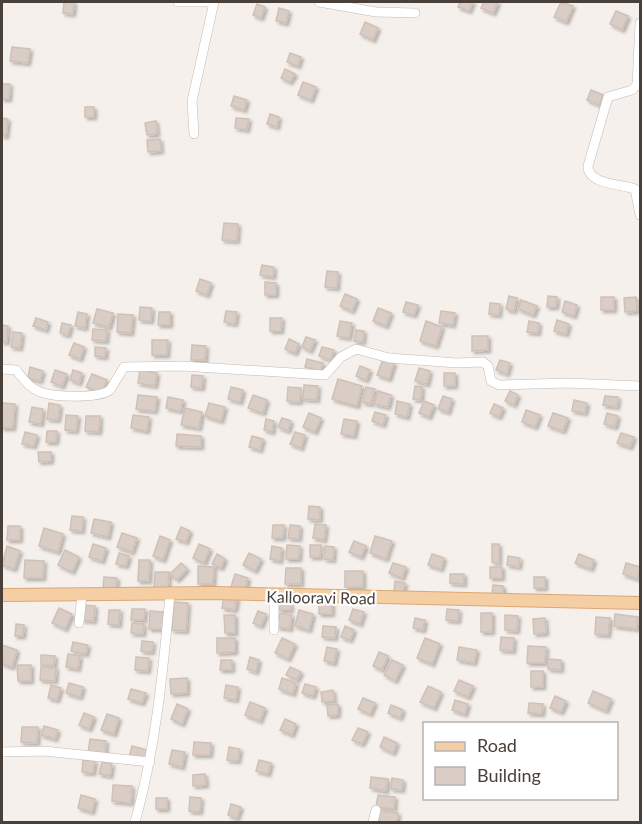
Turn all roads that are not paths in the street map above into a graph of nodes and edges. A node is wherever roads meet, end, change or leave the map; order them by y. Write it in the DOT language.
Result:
graph roads {
  1 [pos="178,2"];
  2 [pos="214,2"];
  3 [pos="320,2"];
  4 [pos="415,12"];
  5 [pos="640,23"];
  6 [pos="639,40"];
  7 [pos="194,134"];
  8 [pos="640,215"];
  9 [pos="2,369"];
  10 [pos="640,386"];
  11 [pos="170,594"];
  12 [pos="2,595"];
  13 [pos="81,595"];
  14 [pos="274,596"];
  15 [pos="640,603"];
  16 [pos="79,623"];
  17 [pos="274,630"];
  18 [pos="2,752"];
  19 [pos="150,762"];
  20 [pos="376,810"];
  21 [pos="135,822"];
  22 [pos="373,822"];
  1 -- 2 [label="street"];
  2 -- 7 [label="street"];
  3 -- 4 [label="street"];
  5 -- 6 [label="street"];
  6 -- 8 [label="street"];
  9 -- 10 [label="street"];
  11 -- 13 [label="main road, Kallooravi Road"];
  11 -- 14 [label="main road, Kallooravi Road"];
  11 -- 19 [label="street"];
  12 -- 13 [label="main road, Kallooravi Road"];
  13 -- 16 [label="street"];
  14 -- 15 [label="main road, Kallooravi Road"];
  14 -- 17 [label="street"];
  18 -- 19 [label="street"];
  19 -- 21 [label="street"];
  20 -- 22 [label="street"];
}
